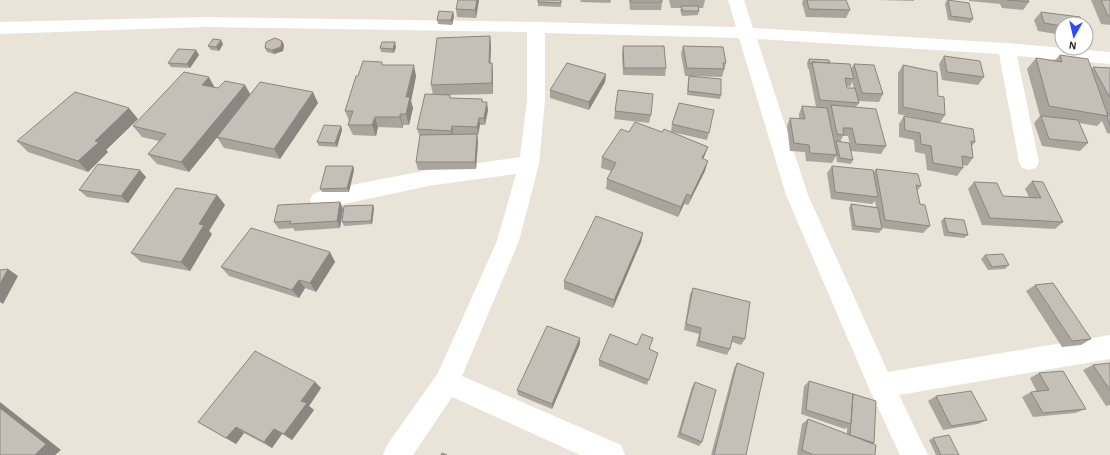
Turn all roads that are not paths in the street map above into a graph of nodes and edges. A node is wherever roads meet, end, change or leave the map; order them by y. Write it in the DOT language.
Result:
graph roads {
  1 [pos="736,0"];
  2 [pos="536,27"];
  3 [pos="0,28"];
  4 [pos="746,33"];
  5 [pos="1007,49"];
  6 [pos="1110,58"];
  7 [pos="1029,162"];
  8 [pos="529,164"];
  9 [pos="321,200"];
  10 [pos="1110,347"];
  11 [pos="447,382"];
  12 [pos="881,386"];
  13 [pos="397,455"];
  14 [pos="611,455"];
  15 [pos="914,455"];
  1 -- 4 [label="street"];
  2 -- 3 [label="street"];
  2 -- 4 [label="street"];
  2 -- 8 [label="street"];
  4 -- 5 [label="street"];
  4 -- 12 [label="street"];
  5 -- 6 [label="street"];
  5 -- 7 [label="street"];
  8 -- 9 [label="street"];
  8 -- 11 [label="street"];
  10 -- 12 [label="street"];
  11 -- 13 [label="street"];
  11 -- 14 [label="street"];
  12 -- 15 [label="street"];
}
